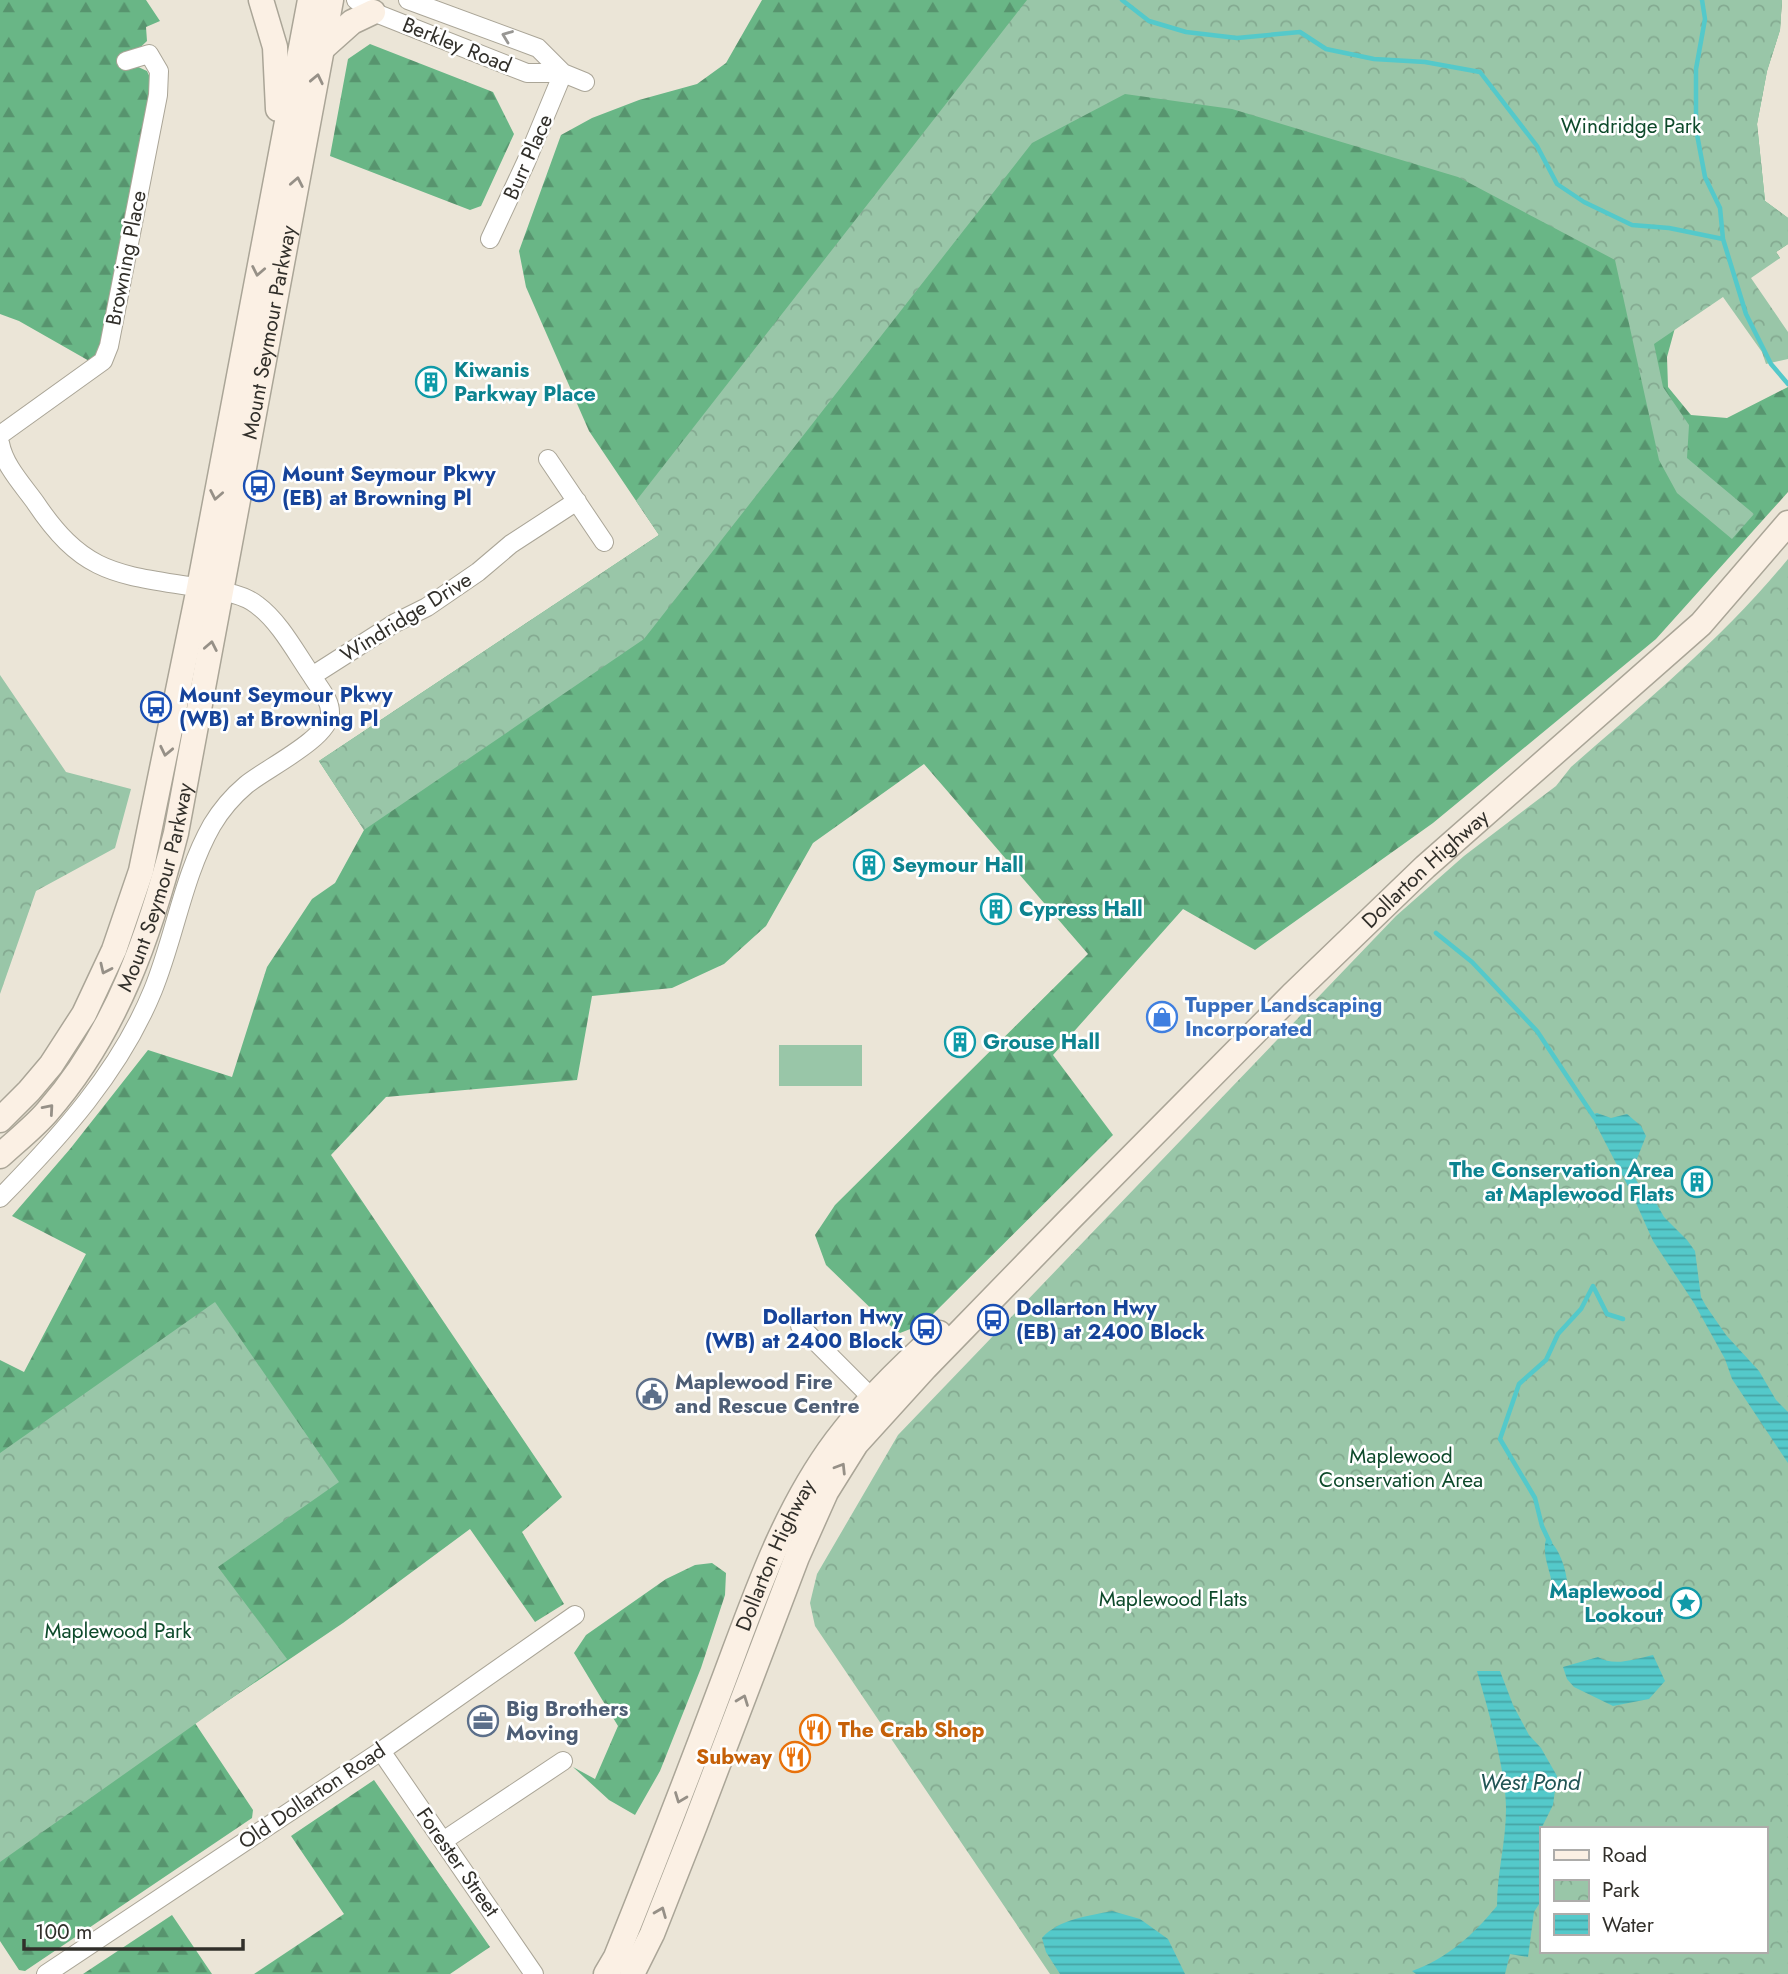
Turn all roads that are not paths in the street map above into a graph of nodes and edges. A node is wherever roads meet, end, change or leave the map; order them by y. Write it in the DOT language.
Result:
graph roads {
  1 [pos="261,0"];
  2 [pos="310,0"];
  3 [pos="331,0"];
  4 [pos="408,0"];
  5 [pos="364,6"];
  6 [pos="324,47"];
  7 [pos="127,61"];
  8 [pos="563,73"];
  9 [pos="586,82"];
  10 [pos="279,156"];
  11 [pos="490,239"];
  12 [pos="0,435"];
  13 [pos="0,443"];
  14 [pos="548,459"];
  15 [pos="576,501"];
  16 [pos="1788,523"];
  17 [pos="604,542"];
  18 [pos="210,589"];
  19 [pos="312,676"];
  20 [pos="0,1120"];
  21 [pos="0,1156"];
  22 [pos="0,1198"];
  23 [pos="800,1325"];
  24 [pos="879,1404"];
  25 [pos="575,1615"];
  26 [pos="381,1751"];
  27 [pos="563,1761"];
  28 [pos="443,1842"];
  29 [pos="613,1973"];
  30 [pos="47,1974"];
  31 [pos="534,1974"];
  1 -- 10 [label="main road"];
  2 -- 10 [label="main road, Mount Seymour Parkway"];
  3 -- 6 [label="main road, Mount Seymour Parkway"];
  8 -- 4 [label="street, Berkley Road, one-way"];
  5 -- 6 [label="main road"];
  5 -- 8 [label="street, Berkley Road"];
  18 -- 6 [label="main road, Mount Seymour Parkway, one-way"];
  7 -- 12 [label="street, Browning Place"];
  8 -- 9 [label="street, Berkley Road"];
  8 -- 11 [label="street, Burr Place"];
  10 -- 18 [label="main road, Mount Seymour Parkway, one-way"];
  13 -- 18 [label="street"];
  14 -- 15 [label="street"];
  15 -- 17 [label="street"];
  15 -- 19 [label="street, Windridge Drive"];
  16 -- 24 [label="main road, Dollarton Highway"];
  18 -- 19 [label="street"];
  18 -- 20 [label="main road, Mount Seymour Parkway, one-way"];
  21 -- 18 [label="main road, Mount Seymour Parkway, one-way"];
  19 -- 22 [label="street"];
  23 -- 24 [label="street"];
  24 -- 29 [label="main road, Dollarton Highway"];
  25 -- 26 [label="street, Old Dollarton Road"];
  26 -- 28 [label="street, Forester Street"];
  26 -- 30 [label="street, Old Dollarton Road"];
  27 -- 28 [label="street"];
  28 -- 31 [label="street, Forester Street"];
}
